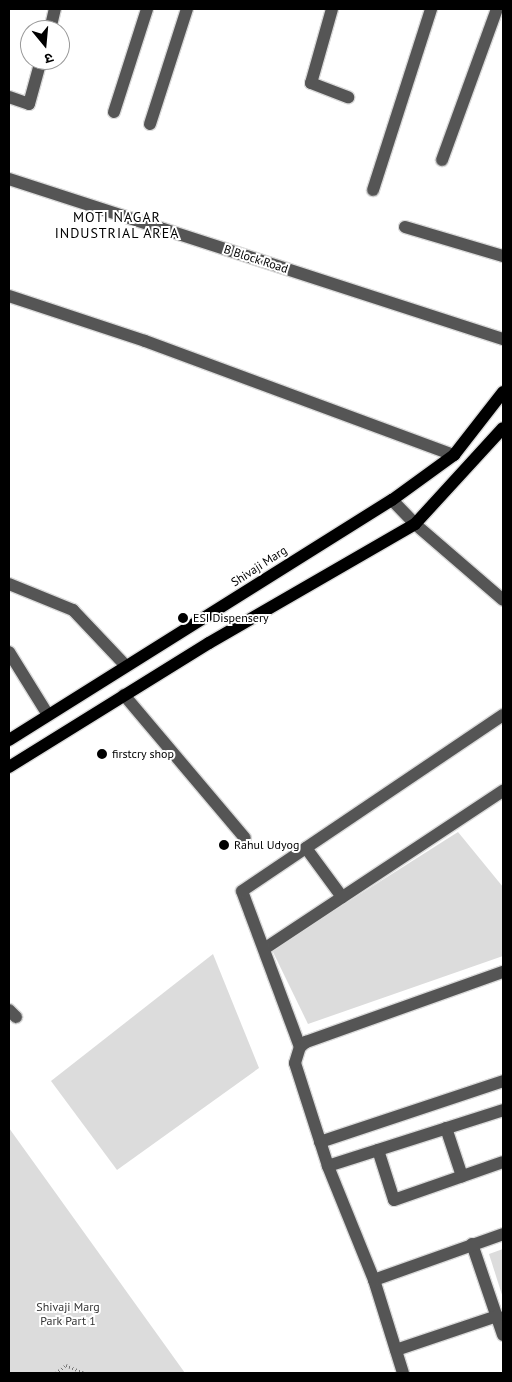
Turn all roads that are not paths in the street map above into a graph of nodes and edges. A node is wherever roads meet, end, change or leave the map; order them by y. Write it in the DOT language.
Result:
graph roads {
  1 [pos="147,9"];
  2 [pos="187,9"];
  3 [pos="332,9"];
  4 [pos="431,9"];
  5 [pos="499,10"];
  6 [pos="38,70"];
  7 [pos="9,97"];
  8 [pos="348,97"];
  9 [pos="114,112"];
  10 [pos="150,124"];
  11 [pos="442,160"];
  12 [pos="9,179"];
  13 [pos="372,190"];
  14 [pos="404,226"];
  15 [pos="503,256"];
  16 [pos="9,296"];
  17 [pos="503,339"];
  18 [pos="503,392"];
  19 [pos="503,428"];
  20 [pos="454,455"];
  21 [pos="392,500"];
  22 [pos="415,524"];
  23 [pos="9,584"];
  24 [pos="503,600"];
  25 [pos="9,652"];
  26 [pos="126,666"];
  27 [pos="124,695"];
  28 [pos="503,715"];
  29 [pos="48,716"];
  30 [pos="9,740"];
  31 [pos="9,767"];
  32 [pos="503,791"];
  33 [pos="245,838"];
  34 [pos="306,848"];
  35 [pos="342,897"];
  36 [pos="264,949"];
  37 [pos="503,972"];
  38 [pos="300,1047"];
  39 [pos="503,1081"];
  40 [pos="503,1110"];
  41 [pos="446,1128"];
  42 [pos="320,1142"];
  43 [pos="378,1150"];
  44 [pos="503,1162"];
  45 [pos="328,1166"];
  46 [pos="462,1176"];
  47 [pos="503,1234"];
  48 [pos="472,1244"];
  49 [pos="374,1280"];
  50 [pos="497,1316"];
  51 [pos="503,1335"];
  52 [pos="396,1350"];
  53 [pos="403,1373"];
  1 -- 9 [label="street"];
  2 -- 10 [label="street"];
  3 -- 8 [label="street"];
  4 -- 13 [label="street"];
  5 -- 11 [label="street"];
  6 -- 7 [label="street"];
  12 -- 17 [label="street, B Block Road"];
  14 -- 15 [label="street"];
  16 -- 20 [label="street"];
  18 -- 20 [label="main road, Shivaji Marg"];
  19 -- 22 [label="main road"];
  20 -- 21 [label="main road, Shivaji Marg"];
  21 -- 22 [label="street"];
  21 -- 26 [label="main road, Shivaji Marg"];
  22 -- 24 [label="street"];
  22 -- 27 [label="main road"];
  23 -- 26 [label="street"];
  25 -- 29 [label="street"];
  26 -- 29 [label="main road, Shivaji Marg"];
  27 -- 31 [label="main road"];
  27 -- 33 [label="street"];
  28 -- 34 [label="street"];
  29 -- 30 [label="main road, Shivaji Marg"];
  32 -- 35 [label="street"];
  34 -- 35 [label="street"];
  34 -- 36 [label="street"];
  35 -- 36 [label="street"];
  36 -- 38 [label="street"];
  37 -- 38 [label="street"];
  38 -- 42 [label="street"];
  39 -- 42 [label="street"];
  40 -- 41 [label="street"];
  41 -- 43 [label="street"];
  41 -- 46 [label="street"];
  42 -- 45 [label="street"];
  43 -- 45 [label="street"];
  43 -- 46 [label="street"];
  44 -- 46 [label="street"];
  45 -- 49 [label="street"];
  47 -- 48 [label="street"];
  48 -- 49 [label="street"];
  48 -- 50 [label="street"];
  49 -- 52 [label="street"];
  50 -- 51 [label="street"];
  50 -- 52 [label="street"];
  52 -- 53 [label="street"];
}
